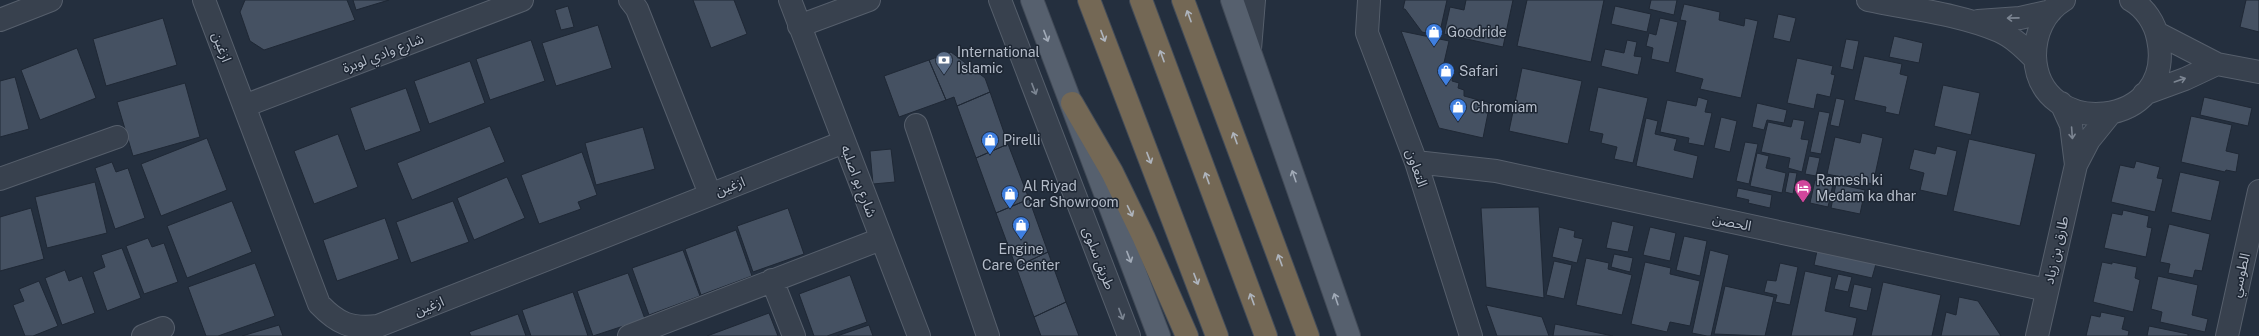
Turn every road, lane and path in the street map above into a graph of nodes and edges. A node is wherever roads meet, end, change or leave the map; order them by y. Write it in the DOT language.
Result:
graph roads {
  1 [pos="51,0"];
  2 [pos="204,0"];
  3 [pos="522,0"];
  4 [pos="630,0"];
  5 [pos="790,0"];
  6 [pos="869,0"];
  7 [pos="1000,0"];
  8 [pos="1032,0"];
  9 [pos="1089,0"];
  10 [pos="1141,0"];
  11 [pos="1183,0"];
  12 [pos="1232,0"];
  13 [pos="1254,0"];
  14 [pos="1369,0"];
  15 [pos="1868,0"];
  16 [pos="2133,1"];
  17 [pos="2058,5"];
  18 [pos="0,20"];
  19 [pos="1973,22"];
  20 [pos="799,26"];
  21 [pos="2157,33"];
  22 [pos="1250,49"];
  23 [pos="2035,59"];
  24 [pos="2218,64"];
  25 [pos="2259,72"];
  26 [pos="2144,94"];
  27 [pos="1072,103"];
  28 [pos="2060,103"];
  29 [pos="244,106"];
  30 [pos="2110,114"];
  31 [pos="916,126"];
  32 [pos="117,137"];
  33 [pos="844,142"];
  34 [pos="1416,162"];
  35 [pos="2076,164"];
  36 [pos="0,179"];
  37 [pos="2259,192"];
  38 [pos="710,194"];
  39 [pos="881,239"];
  40 [pos="772,280"];
  41 [pos="2047,290"];
  42 [pos="163,328"];
  43 [pos="143,336"];
  44 [pos="629,336"];
  45 [pos="794,336"];
  46 [pos="919,336"];
  47 [pos="988,336"];
  48 [pos="1129,336"];
  49 [pos="1159,336"];
  50 [pos="1187,336"];
  51 [pos="1217,336"];
  52 [pos="1266,336"];
  53 [pos="1308,336"];
  54 [pos="1349,336"];
  55 [pos="1471,336"];
  56 [pos="2037,336"];
  57 [pos="2227,336"];
  1 -- 18 [label="street"];
  2 -- 29 [label="street, ازغين"];
  3 -- 29 [label="street, شارع وادي لوبرة"];
  4 -- 38 [label="street"];
  5 -- 20 [label="street, شارع بو اصلبه"];
  6 -- 20 [label="street"];
  7 -- 48 [label="street, طريق سلوى, one-way"];
  8 -- 27 [label="main road, طريق سلوى, one-way"];
  9 -- 51 [label="highway, one-way"];
  52 -- 10 [label="highway, one-way"];
  53 -- 11 [label="highway, one-way"];
  12 -- 22 [label="main road"];
  13 -- 22 [label="street"];
  14 -- 34 [label="street, التعاون"];
  15 -- 19 [label="street"];
  16 -- 21 [label="street"];
  17 -- 19 [label="street, one-way"];
  17 -- 23 [label="street"];
  19 -- 23 [label="street"];
  20 -- 33 [label="street, شارع بو اصلبه"];
  21 -- 24 [label="street"];
  21 -- 26 [label="street"];
  54 -- 22 [label="main road, one-way"];
  23 -- 28 [label="street"];
  24 -- 25 [label="street"];
  26 -- 24 [label="street, one-way"];
  26 -- 30 [label="street"];
  27 -- 49 [label="main road, طريق سلوى, one-way"];
  27 -- 50 [label="highway, one-way"];
  28 -- 30 [label="street"];
  28 -- 35 [label="street, طارق بن زياد, one-way"];
  29 -- 38 [label="street, ازغين"];
  30 -- 35 [label="street, طارق بن زياد"];
  31 -- 47 [label="street"];
  32 -- 36 [label="street"];
  33 -- 38 [label="street, ازغين"];
  33 -- 39 [label="street, شارع بو اصلبه"];
  34 -- 41 [label="street, الحصن"];
  34 -- 55 [label="street, التعاون"];
  35 -- 41 [label="street, طارق بن زياد"];
  37 -- 57 [label="street, الطوسي"];
  39 -- 40 [label="street"];
  39 -- 46 [label="street, شارع بو اصلبه"];
  40 -- 44 [label="street"];
  40 -- 45 [label="street"];
  41 -- 56 [label="street, طارق بن زياد"];
  42 -- 43 [label="street"];
}
